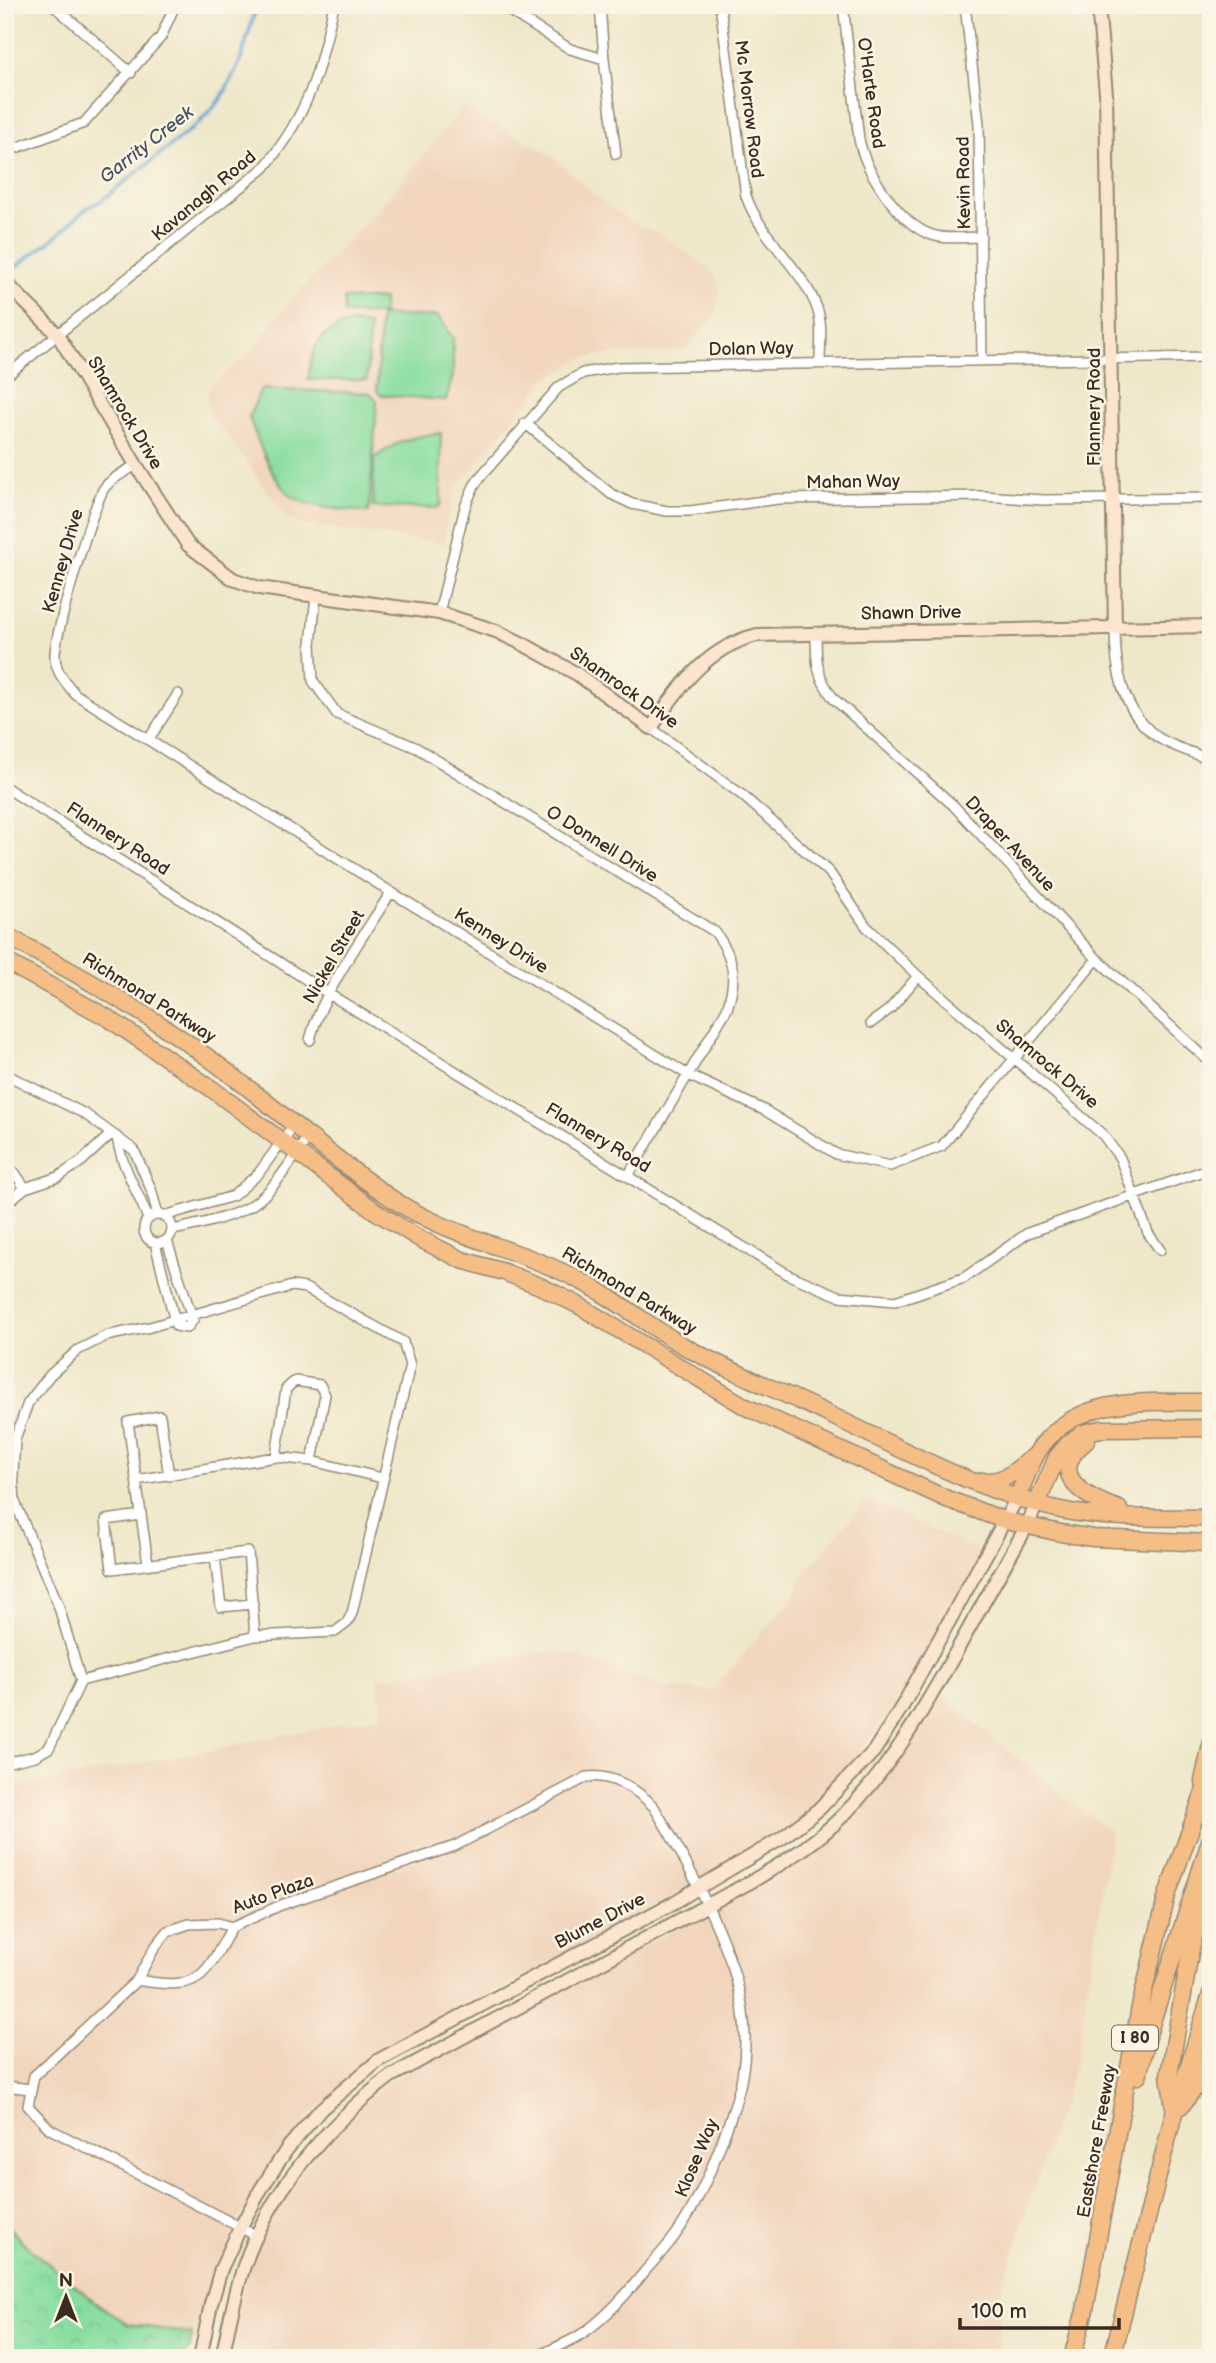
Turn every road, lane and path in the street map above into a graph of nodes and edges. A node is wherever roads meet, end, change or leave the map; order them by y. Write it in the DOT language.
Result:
graph roads {
  1 [pos="53,5"];
  2 [pos="175,5"];
  3 [pos="334,5"];
  4 [pos="500,5"];
  5 [pos="600,5"];
  6 [pos="720,5"];
  7 [pos="843,5"];
  8 [pos="965,5"];
  9 [pos="1098,5"];
  10 [pos="604,59"];
  11 [pos="131,73"];
  12 [pos="6,149"];
  13 [pos="617,154"];
  14 [pos="981,237"];
  15 [pos="5,282"];
  16 [pos="58,335"];
  17 [pos="1211,357"];
  18 [pos="1111,359"];
  19 [pos="982,360"];
  20 [pos="820,363"];
  21 [pos="5,377"];
  22 [pos="525,423"];
  23 [pos="136,465"];
  24 [pos="1211,498"];
  25 [pos="1112,499"];
  26 [pos="316,596"];
  27 [pos="439,613"];
  28 [pos="1211,626"];
  29 [pos="1115,628"];
  30 [pos="816,632"];
  31 [pos="178,694"];
  32 [pos="651,728"];
  33 [pos="149,739"];
  34 [pos="1211,760"];
  35 [pos="5,788"];
  36 [pos="391,892"];
  37 [pos="5,935"];
  38 [pos="1097,959"];
  39 [pos="5,961"];
  40 [pos="918,976"];
  41 [pos="329,994"];
  42 [pos="871,1023"];
  43 [pos="310,1040"];
  44 [pos="1013,1059"];
  45 [pos="1211,1063"];
  46 [pos="5,1074"];
  47 [pos="690,1076"];
  48 [pos="293,1126"];
  49 [pos="114,1135"];
  50 [pos="308,1137"];
  51 [pos="281,1142"];
  52 [pos="297,1153"];
  53 [pos="1211,1168"];
  54 [pos="5,1169"];
  55 [pos="628,1176"];
  56 [pos="25,1188"];
  57 [pos="1133,1194"];
  58 [pos="5,1204"];
  59 [pos="161,1215"];
  60 [pos="148,1219"];
  61 [pos="173,1230"];
  62 [pos="167,1241"];
  63 [pos="155,1244"];
  64 [pos="1160,1250"];
  65 [pos="178,1274"];
  66 [pos="164,1278"];
  67 [pos="191,1314"];
  68 [pos="174,1319"];
  69 [pos="1211,1402"];
  70 [pos="1211,1428"];
  71 [pos="1116,1430"];
  72 [pos="1037,1454"];
  73 [pos="276,1457"];
  74 [pos="312,1461"];
  75 [pos="169,1476"];
  76 [pos="382,1478"];
  77 [pos="136,1480"];
  78 [pos="967,1480"];
  79 [pos="1017,1498"];
  80 [pos="1037,1503"];
  81 [pos="141,1515"];
  82 [pos="1145,1516"];
  83 [pos="1211,1518"];
  84 [pos="1006,1521"];
  85 [pos="1027,1526"];
  86 [pos="1211,1543"];
  87 [pos="215,1556"];
  88 [pos="148,1564"];
  89 [pos="253,1604"];
  90 [pos="255,1636"];
  91 [pos="81,1681"];
  92 [pos="1211,1745"];
  93 [pos="5,1748"];
  94 [pos="7,1762"];
  95 [pos="1211,1772"];
  96 [pos="1196,1809"];
  97 [pos="1211,1838"];
  98 [pos="1211,1872"];
  99 [pos="697,1888"];
  100 [pos="707,1906"];
  101 [pos="232,1927"];
  102 [pos="136,1979"];
  103 [pos="1211,1994"];
  104 [pos="1211,2051"];
  105 [pos="5,2086"];
  106 [pos="30,2089"];
  107 [pos="1174,2114"];
  108 [pos="240,2228"];
  109 [pos="257,2236"];
  110 [pos="1085,2310"];
  111 [pos="200,2358"];
  112 [pos="222,2358"];
  113 [pos="533,2358"];
  114 [pos="1072,2358"];
  115 [pos="1112,2358"];
  1 -- 11 [label="street"];
  2 -- 11 [label="street"];
  3 -- 16 [label="street, Kavanagh Road"];
  4 -- 10 [label="street"];
  5 -- 10 [label="street"];
  6 -- 20 [label="street, Mc Morrow Road"];
  7 -- 14 [label="street, O'Harte Road"];
  8 -- 14 [label="street, Kevin Road"];
  9 -- 18 [label="street, Flannery Road"];
  10 -- 13 [label="street"];
  11 -- 12 [label="street"];
  14 -- 19 [label="street, Kevin Road"];
  15 -- 16 [label="street, Shamrock Drive"];
  16 -- 21 [label="street"];
  16 -- 23 [label="street, Shamrock Drive"];
  17 -- 18 [label="street, Dolan Way"];
  18 -- 19 [label="street, Dolan Way"];
  18 -- 25 [label="street, Flannery Road"];
  19 -- 20 [label="street, Dolan Way"];
  20 -- 22 [label="street, Dolan Way"];
  22 -- 25 [label="street, Mahan Way"];
  22 -- 27 [label="street, Dolan Way"];
  23 -- 26 [label="street, Shamrock Drive"];
  23 -- 33 [label="street, Kenney Drive"];
  24 -- 25 [label="street, Mahan Way"];
  25 -- 29 [label="street, Flannery Road"];
  26 -- 27 [label="street, Shamrock Drive"];
  26 -- 47 [label="street, O Donnell Drive"];
  27 -- 32 [label="street, Shamrock Drive"];
  28 -- 29 [label="street, Shawn Drive"];
  29 -- 30 [label="street, Shawn Drive"];
  29 -- 34 [label="street, Flannery Road"];
  30 -- 32 [label="street, Shawn Drive"];
  30 -- 38 [label="street, Draper Avenue"];
  31 -- 33 [label="street"];
  32 -- 40 [label="street, Shamrock Drive"];
  33 -- 36 [label="street, Kenney Drive"];
  35 -- 41 [label="street, Flannery Road"];
  36 -- 41 [label="street, Nickel Street"];
  36 -- 47 [label="street, Kenney Drive"];
  37 -- 48 [label="highway, Richmond Parkway"];
  38 -- 44 [label="street, Kenney Drive"];
  38 -- 45 [label="street, Draper Avenue"];
  39 -- 51 [label="highway"];
  40 -- 42 [label="street"];
  40 -- 44 [label="street, Shamrock Drive"];
  41 -- 43 [label="street, Nickel Street"];
  41 -- 55 [label="street, Flannery Road"];
  44 -- 47 [label="street, Kenney Drive"];
  44 -- 57 [label="street, Shamrock Drive"];
  46 -- 49 [label="street"];
  47 -- 55 [label="street, O Donnell Drive"];
  48 -- 50 [label="highway, Richmond Parkway"];
  48 -- 51 [label="street"];
  49 -- 56 [label="street"];
  49 -- 59 [label="street"];
  49 -- 60 [label="street"];
  50 -- 52 [label="street"];
  50 -- 78 [label="highway, Richmond Parkway"];
  51 -- 52 [label="highway"];
  51 -- 59 [label="street"];
  52 -- 61 [label="street"];
  52 -- 84 [label="highway"];
  53 -- 57 [label="street, Flannery Road"];
  54 -- 56 [label="street"];
  55 -- 57 [label="street, Flannery Road"];
  56 -- 58 [label="street"];
  57 -- 64 [label="street, Shamrock Drive"];
  59 -- 60 [label="street"];
  59 -- 61 [label="street"];
  60 -- 63 [label="street"];
  61 -- 62 [label="street"];
  62 -- 63 [label="street"];
  62 -- 65 [label="street"];
  63 -- 66 [label="street"];
  65 -- 66 [label="street"];
  65 -- 67 [label="street"];
  66 -- 68 [label="street"];
  67 -- 68 [label="street"];
  67 -- 76 [label="street"];
  68 -- 91 [label="street"];
  69 -- 72 [label="highway"];
  70 -- 71 [label="highway"];
  71 -- 80 [label="highway"];
  71 -- 82 [label="highway"];
  72 -- 78 [label="highway"];
  72 -- 79 [label="highway"];
  73 -- 74 [label="street"];
  73 -- 74 [label="street"];
  73 -- 75 [label="street"];
  74 -- 76 [label="street"];
  75 -- 77 [label="street"];
  75 -- 77 [label="street"];
  76 -- 90 [label="street"];
  77 -- 81 [label="street"];
  78 -- 79 [label="highway, Richmond Parkway"];
  79 -- 80 [label="highway, Richmond Parkway"];
  79 -- 84 [label="street, Blume Drive"];
  80 -- 82 [label="highway, Richmond Parkway"];
  80 -- 85 [label="street"];
  81 -- 88 [label="street"];
  81 -- 88 [label="street"];
  82 -- 83 [label="highway, Richmond Parkway"];
  84 -- 85 [label="highway"];
  84 -- 99 [label="street, Blume Drive"];
  85 -- 86 [label="highway"];
  85 -- 100 [label="street"];
  87 -- 88 [label="street"];
  87 -- 89 [label="street"];
  87 -- 89 [label="street"];
  89 -- 90 [label="street"];
  90 -- 91 [label="street"];
  91 -- 94 [label="street"];
  92 -- 96 [label="highway"];
  93 -- 94 [label="street"];
  95 -- 96 [label="highway, Eastshore Freeway / I 80"];
  96 -- 110 [label="highway, Eastshore Freeway / I 80"];
  97 -- 110 [label="highway"];
  98 -- 107 [label="highway"];
  99 -- 100 [label="street, Auto Plaza"];
  99 -- 101 [label="street, Auto Plaza"];
  99 -- 108 [label="street, Blume Drive"];
  100 -- 109 [label="street"];
  100 -- 113 [label="street, Klose Way"];
  101 -- 102 [label="street, Auto Plaza"];
  101 -- 102 [label="street"];
  102 -- 106 [label="street, Auto Plaza"];
  103 -- 107 [label="highway"];
  104 -- 107 [label="highway"];
  105 -- 106 [label="street"];
  106 -- 108 [label="street"];
  107 -- 115 [label="highway"];
  108 -- 109 [label="street"];
  108 -- 111 [label="street, Blume Drive"];
  109 -- 112 [label="street"];
  110 -- 114 [label="highway, Eastshore Freeway / I 80"];
}
